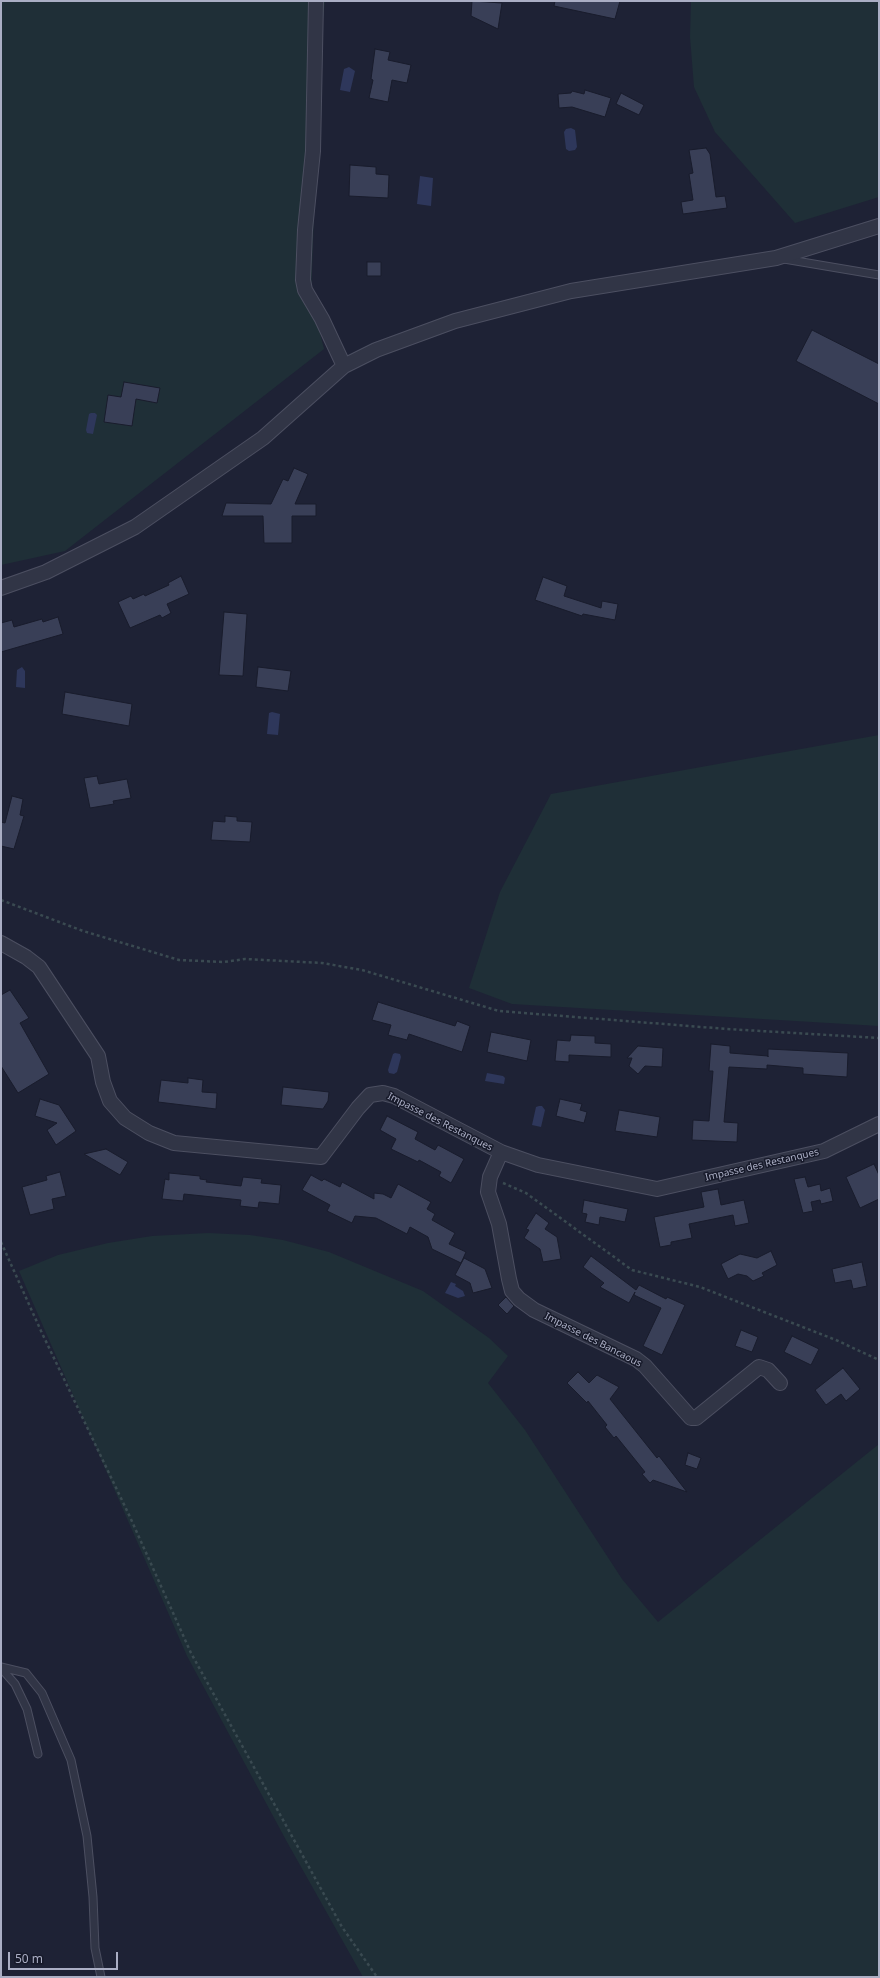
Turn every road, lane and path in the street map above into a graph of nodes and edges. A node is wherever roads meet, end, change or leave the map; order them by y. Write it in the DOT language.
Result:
graph roads {
  1 [pos="316,1"];
  2 [pos="879,226"];
  3 [pos="776,258"];
  4 [pos="879,275"];
  5 [pos="344,366"];
  6 [pos="1,588"];
  7 [pos="1,900"];
  8 [pos="1,943"];
  9 [pos="879,1038"];
  10 [pos="879,1124"];
  11 [pos="501,1152"];
  12 [pos="490,1177"];
  13 [pos="1,1242"];
  14 [pos="879,1360"];
  15 [pos="780,1383"];
  16 [pos="1,1668"];
  17 [pos="38,1754"];
  18 [pos="101,1977"];
  19 [pos="377,1977"];
  1 -- 5 [label="street"];
  2 -- 3 [label="street"];
  3 -- 4 [label="lane"];
  3 -- 5 [label="street"];
  5 -- 6 [label="street"];
  7 -- 9 [label="path"];
  8 -- 11 [label="street, Impasse des Restanques"];
  10 -- 11 [label="street, Impasse des Restanques"];
  11 -- 12 [label="street, Impasse des Bancaous"];
  12 -- 14 [label="path"];
  12 -- 15 [label="street, Impasse des Bancaous"];
  13 -- 19 [label="path"];
  16 -- 17 [label="lane"];
  16 -- 18 [label="lane"];
}
